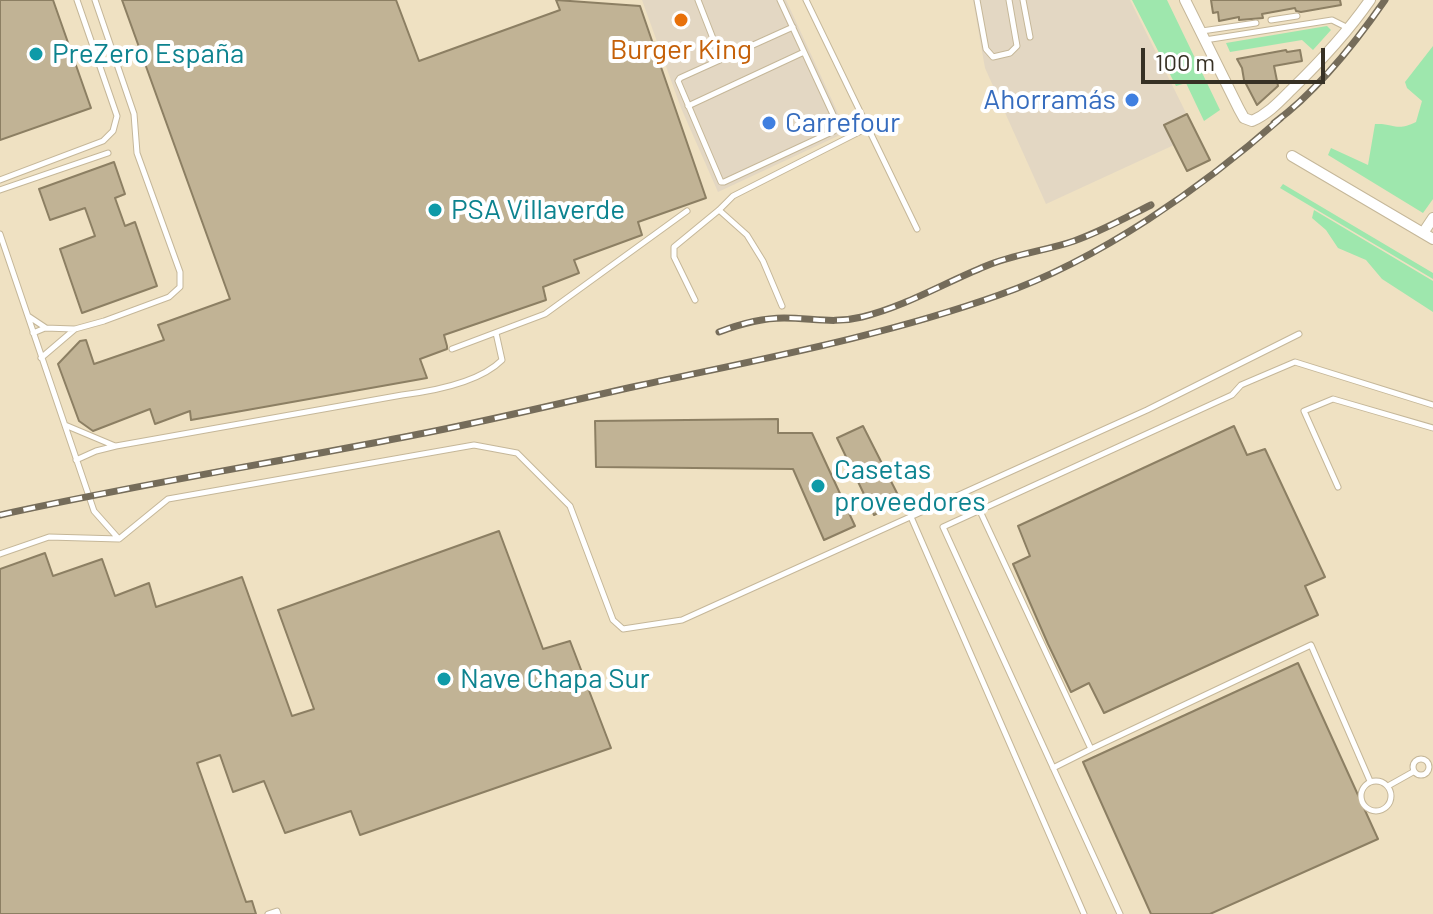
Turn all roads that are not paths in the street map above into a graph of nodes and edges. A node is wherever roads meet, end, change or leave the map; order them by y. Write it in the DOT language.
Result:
graph roads {
  1 [pos="77,0"];
  2 [pos="95,0"];
  3 [pos="698,0"];
  4 [pos="780,0"];
  5 [pos="806,0"];
  6 [pos="977,0"];
  7 [pos="1009,0"];
  8 [pos="1023,0"];
  9 [pos="1185,0"];
  10 [pos="1370,0"];
  11 [pos="1297,16"];
  12 [pos="1271,20"];
  13 [pos="1256,23"];
  14 [pos="793,27"];
  15 [pos="1349,28"];
  16 [pos="1202,36"];
  17 [pos="1030,37"];
  18 [pos="804,52"];
  19 [pos="721,59"];
  20 [pos="688,106"];
  21 [pos="869,127"];
  22 [pos="108,153"];
  23 [pos="1292,156"];
  24 [pos="0,180"];
  25 [pos="0,190"];
  26 [pos="719,210"];
  27 [pos="687,211"];
  28 [pos="1433,218"];
  29 [pos="917,229"];
  30 [pos="0,234"];
  31 [pos="1428,236"];
  32 [pos="695,300"];
  33 [pos="782,306"];
  34 [pos="28,316"];
  35 [pos="47,328"];
  36 [pos="75,329"];
  37 [pos="33,333"];
  38 [pos="496,333"];
  39 [pos="1299,334"];
  40 [pos="452,349"];
  41 [pos="41,358"];
  42 [pos="1433,405"];
  43 [pos="64,425"];
  44 [pos="1433,428"];
  45 [pos="116,446"];
  46 [pos="76,460"];
  47 [pos="1338,487"];
  48 [pos="979,509"];
  49 [pos="911,517"];
  50 [pos="119,539"];
  51 [pos="0,554"];
  52 [pos="1091,749"];
  53 [pos="1433,758"];
  54 [pos="1425,761"];
  55 [pos="1053,768"];
  56 [pos="1430,770"];
  57 [pos="1413,772"];
  58 [pos="1370,781"];
  59 [pos="1388,786"];
  60 [pos="268,914"];
  61 [pos="278,914"];
  62 [pos="1084,914"];
  63 [pos="1120,914"];
  1 -- 24 [label="lane"];
  2 -- 36 [label="lane"];
  3 -- 19 [label="lane"];
  4 -- 14 [label="lane"];
  5 -- 21 [label="lane"];
  6 -- 7 [label="lane"];
  8 -- 17 [label="lane"];
  9 -- 16 [label="street"];
  10 -- 15 [label="street"];
  11 -- 12 [label="lane"];
  13 -- 16 [label="lane"];
  14 -- 18 [label="lane"];
  14 -- 19 [label="lane"];
  15 -- 16 [label="lane"];
  15 -- 16 [label="street"];
  18 -- 20 [label="lane"];
  18 -- 20 [label="lane"];
  19 -- 20 [label="lane"];
  21 -- 26 [label="lane"];
  21 -- 29 [label="lane"];
  22 -- 25 [label="lane"];
  23 -- 31 [label="street"];
  26 -- 32 [label="lane"];
  26 -- 33 [label="lane"];
  27 -- 38 [label="lane"];
  28 -- 31 [label="street"];
  30 -- 34 [label="lane"];
  34 -- 35 [label="lane"];
  34 -- 37 [label="lane"];
  35 -- 36 [label="lane"];
  35 -- 37 [label="lane"];
  36 -- 41 [label="lane"];
  37 -- 41 [label="lane"];
  38 -- 40 [label="lane"];
  38 -- 45 [label="lane"];
  39 -- 49 [label="lane"];
  41 -- 43 [label="lane"];
  42 -- 48 [label="lane"];
  43 -- 45 [label="lane"];
  43 -- 46 [label="lane"];
  44 -- 47 [label="lane"];
  45 -- 46 [label="lane"];
  46 -- 50 [label="lane"];
  48 -- 52 [label="lane"];
  48 -- 55 [label="lane"];
  49 -- 50 [label="lane"];
  49 -- 62 [label="lane"];
  50 -- 51 [label="lane"];
  52 -- 55 [label="lane"];
  52 -- 58 [label="lane"];
  53 -- 54 [label="lane"];
  54 -- 56 [label="lane"];
  54 -- 57 [label="lane"];
  55 -- 63 [label="lane"];
  56 -- 57 [label="lane"];
  57 -- 59 [label="lane"];
  58 -- 59 [label="lane"];
  58 -- 59 [label="lane"];
  60 -- 61 [label="lane"];
}
